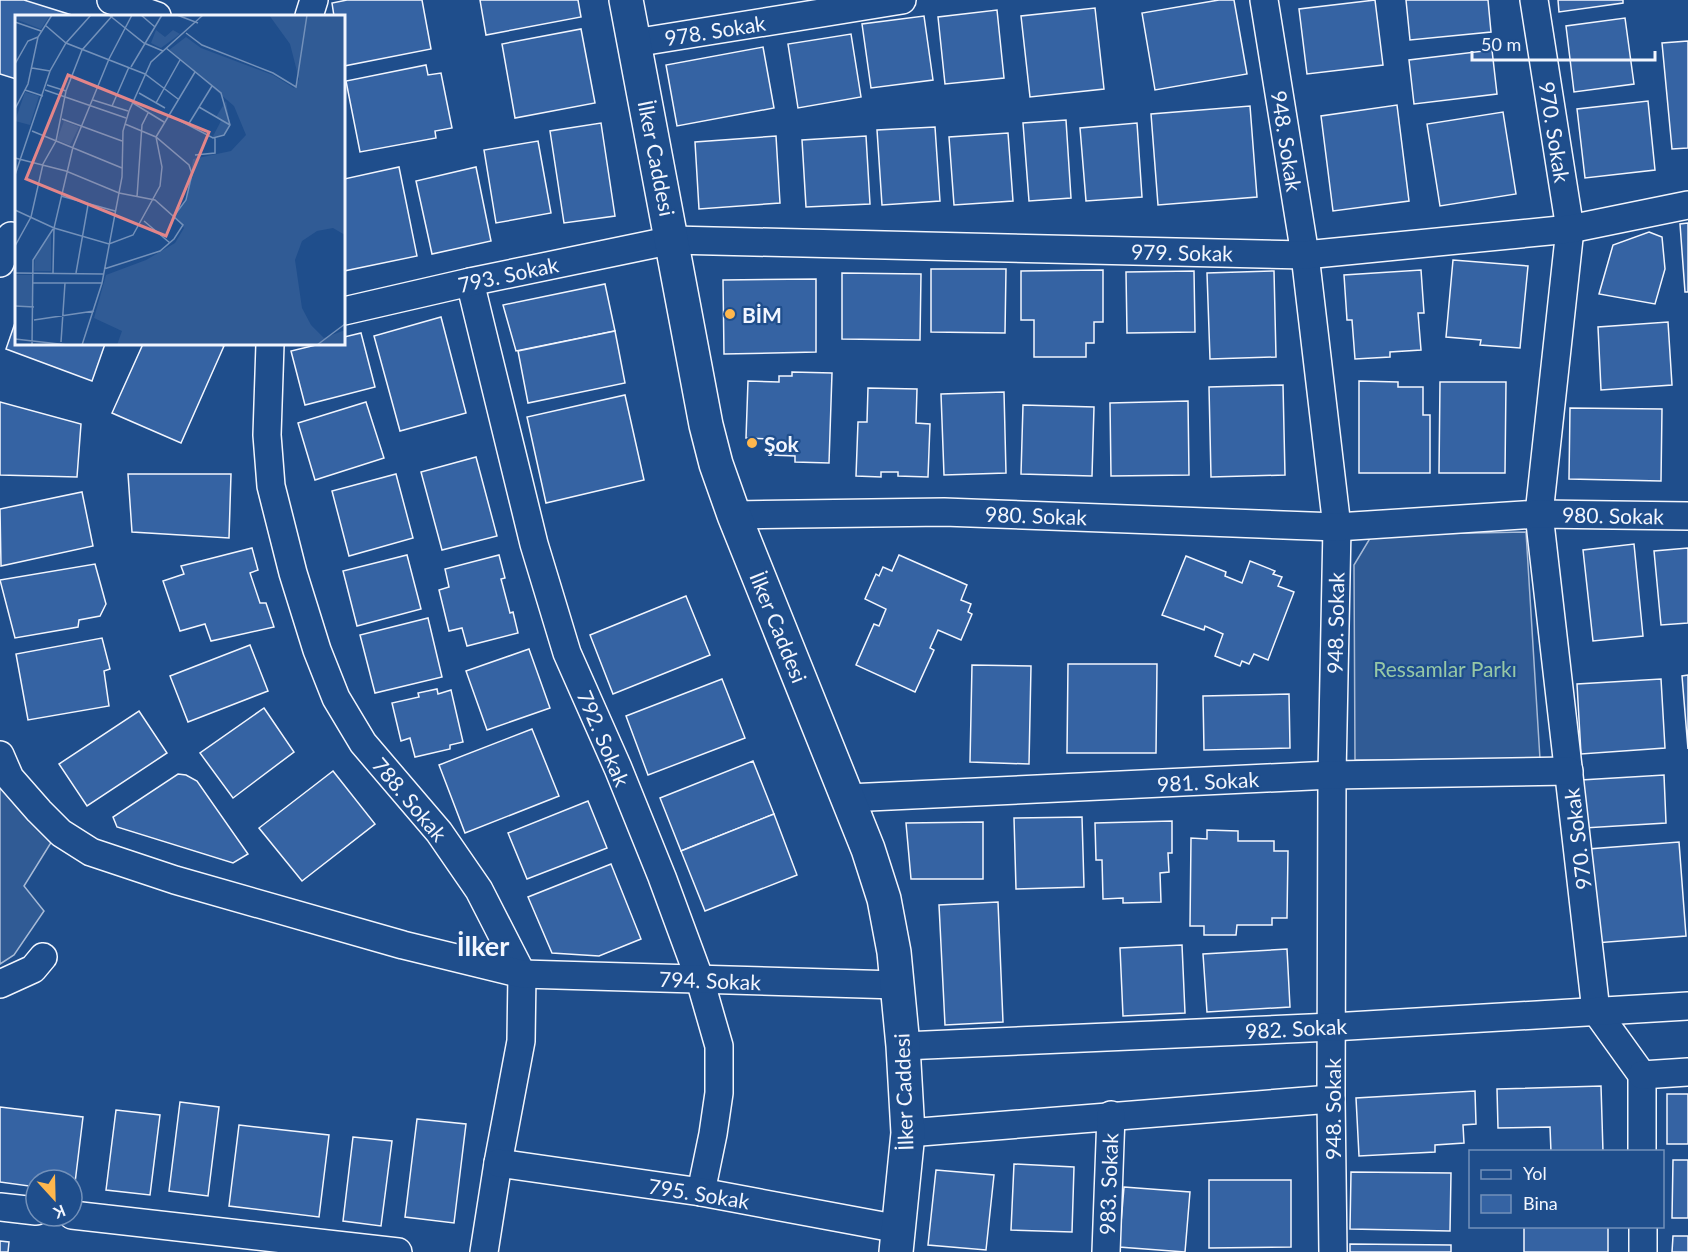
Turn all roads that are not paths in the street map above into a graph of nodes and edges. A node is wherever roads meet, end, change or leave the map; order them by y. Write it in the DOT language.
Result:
graph roads {
  1 [pos="111,0"];
  2 [pos="314,0"];
  3 [pos="626,0"];
  4 [pos="902,0"];
  5 [pos="1264,0"];
  6 [pos="1534,0"];
  7 [pos="154,15"];
  8 [pos="309,15"];
  9 [pos="634,43"];
  10 [pos="1688,205"];
  11 [pos="1570,228"];
  12 [pos="9,235"];
  13 [pos="673,240"];
  14 [pos="1305,255"];
  15 [pos="0,263"];
  16 [pos="470,282"];
  17 [pos="345,311"];
  18 [pos="270,345"];
  19 [pos="1539,513"];
  20 [pos="734,514"];
  21 [pos="1688,516"];
  22 [pos="1337,527"];
  23 [pos="0,755"];
  24 [pos="1569,771"];
  25 [pos="1332,775"];
  26 [pos="848,798"];
  27 [pos="44,957"];
  28 [pos="522,974"];
  29 [pos="700,980"];
  30 [pos="0,984"];
  31 [pos="897,986"];
  32 [pos="1688,1006"];
  33 [pos="1596,1011"];
  34 [pos="1332,1027"];
  35 [pos="903,1046"];
  36 [pos="1688,1072"];
  37 [pos="1641,1075"];
  38 [pos="1331,1099"];
  39 [pos="1111,1115"];
  40 [pos="908,1133"];
  41 [pos="1642,1150"];
  42 [pos="498,1162"];
  43 [pos="701,1192"];
  44 [pos="0,1207"];
  45 [pos="24,1210"];
  46 [pos="84,1217"];
  47 [pos="1643,1228"];
  48 [pos="897,1240"];
  49 [pos="234,1243"];
  50 [pos="398,1252"];
  51 [pos="484,1252"];
  52 [pos="1106,1252"];
  53 [pos="1333,1252"];
  54 [pos="1643,1252"];
  1 -- 7 [label="street"];
  2 -- 8 [label="street"];
  3 -- 9 [label="main road, İlker Caddesi"];
  4 -- 9 [label="street, 978. Sokak"];
  5 -- 14 [label="street, 948. Sokak"];
  6 -- 11 [label="street, 970. Sokak"];
  9 -- 13 [label="main road, İlker Caddesi"];
  10 -- 11 [label="street, 979. Sokak"];
  11 -- 14 [label="street, 979. Sokak"];
  11 -- 19 [label="street, 970. Sokak"];
  12 -- 15 [label="street"];
  13 -- 14 [label="street, 979. Sokak"];
  13 -- 16 [label="street, 793. Sokak"];
  13 -- 20 [label="main road, İlker Caddesi"];
  14 -- 22 [label="street, 948. Sokak"];
  16 -- 17 [label="street, 793. Sokak"];
  16 -- 29 [label="street, 792. Sokak"];
  18 -- 28 [label="street, 788. Sokak"];
  19 -- 21 [label="street, 980. Sokak"];
  19 -- 22 [label="street, 980. Sokak"];
  19 -- 24 [label="street, 970. Sokak"];
  20 -- 22 [label="street, 980. Sokak"];
  20 -- 26 [label="main road, İlker Caddesi"];
  22 -- 25 [label="street, 948. Sokak"];
  23 -- 28 [label="street, 794. Sokak"];
  24 -- 25 [label="street, 981. Sokak"];
  24 -- 33 [label="street, 970. Sokak"];
  25 -- 26 [label="street, 981. Sokak"];
  25 -- 34 [label="street, 948. Sokak"];
  26 -- 31 [label="main road, İlker Caddesi"];
  27 -- 30 [label="street"];
  28 -- 29 [label="street, 794. Sokak"];
  28 -- 42 [label="street, 788. Sokak"];
  29 -- 31 [label="street, 794. Sokak"];
  29 -- 43 [label="street, 792. Sokak"];
  31 -- 35 [label="main road, İlker Caddesi"];
  32 -- 33 [label="street, 982. Sokak"];
  33 -- 34 [label="street, 982. Sokak"];
  33 -- 37 [label="street, 970. Sokak"];
  34 -- 35 [label="street, 982. Sokak"];
  34 -- 38 [label="street, 948. Sokak"];
  35 -- 40 [label="main road, İlker Caddesi"];
  36 -- 37 [label="street"];
  37 -- 41 [label="street"];
  38 -- 39 [label="street"];
  38 -- 53 [label="street, 948. Sokak"];
  39 -- 40 [label="street"];
  39 -- 52 [label="street, 983. Sokak"];
  40 -- 48 [label="main road, İlker Caddesi"];
  42 -- 43 [label="street, 795. Sokak"];
  42 -- 51 [label="street, 788. Sokak"];
  43 -- 48 [label="street, 795. Sokak"];
  44 -- 45 [label="street"];
  46 -- 49 [label="street"];
  47 -- 54 [label="street"];
  49 -- 50 [label="street"];
}
